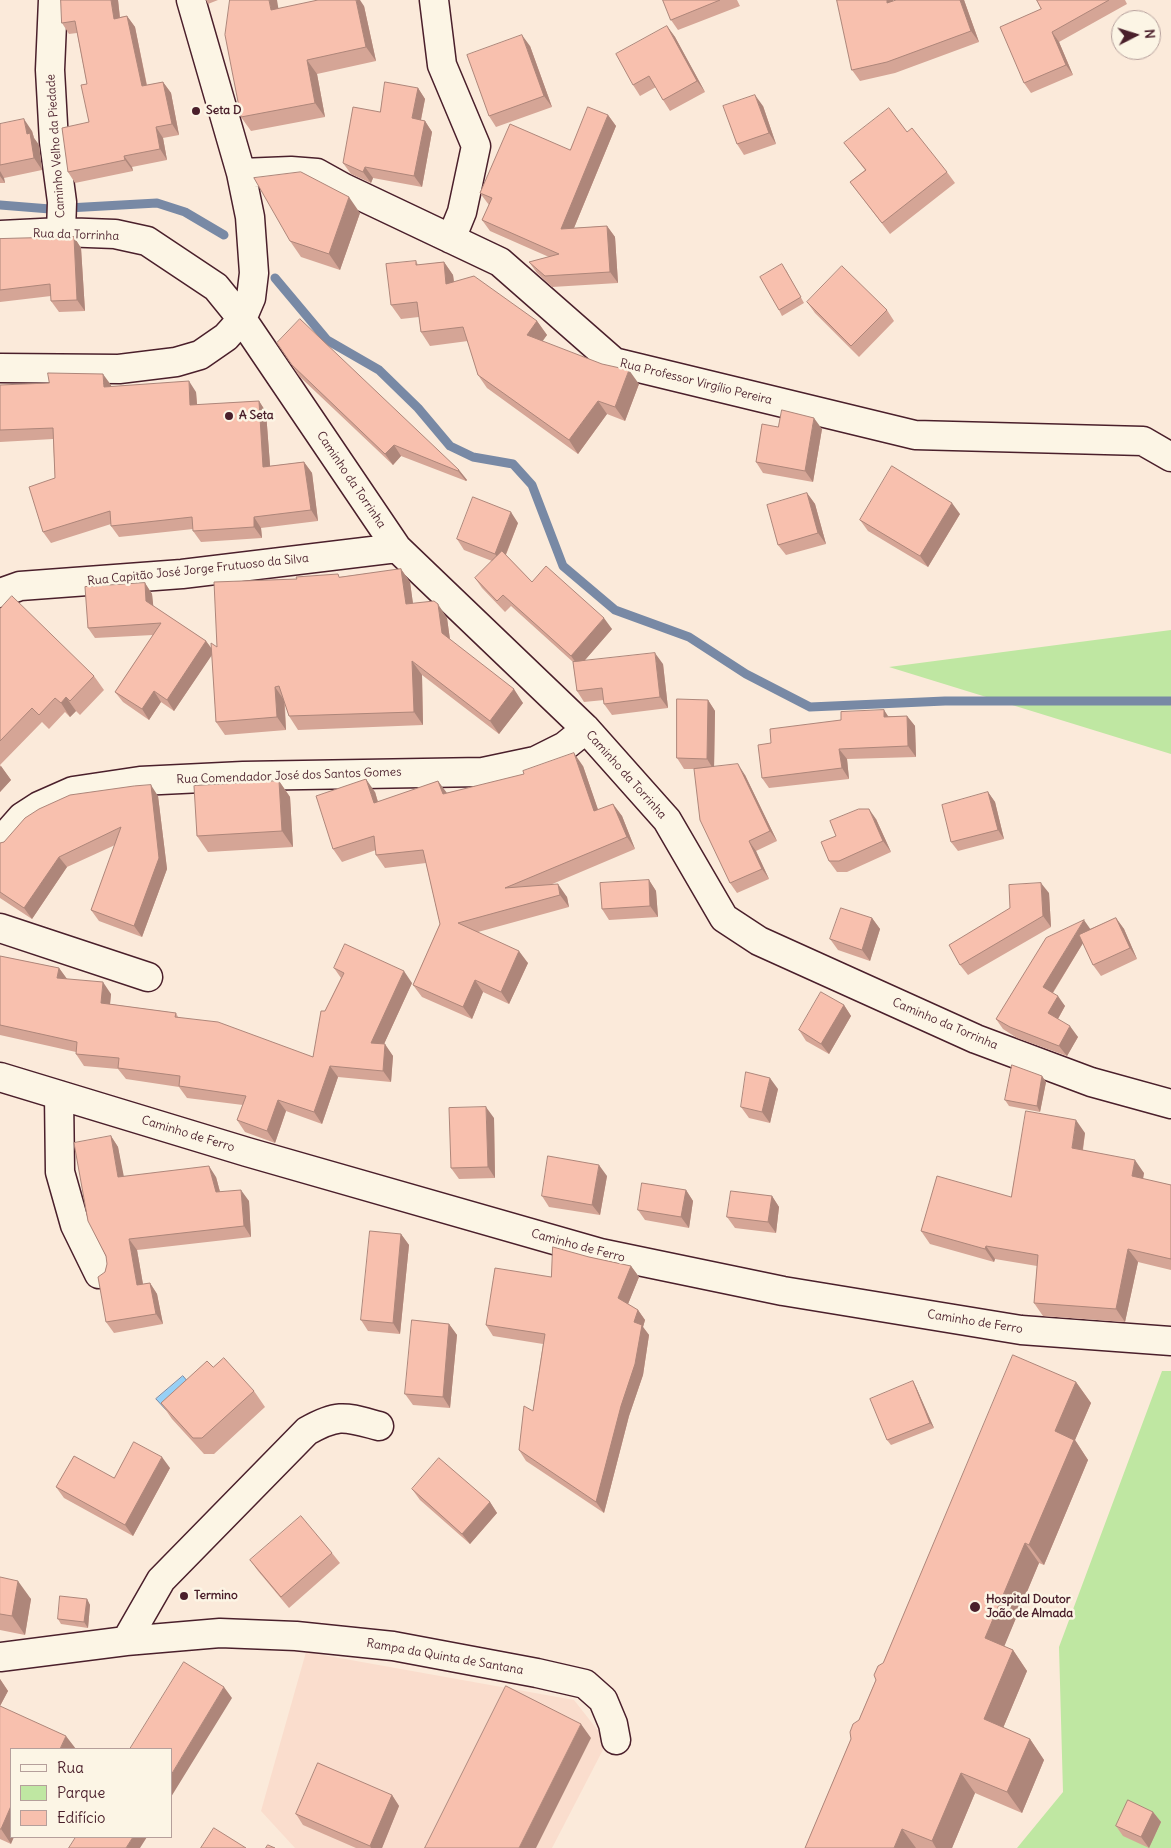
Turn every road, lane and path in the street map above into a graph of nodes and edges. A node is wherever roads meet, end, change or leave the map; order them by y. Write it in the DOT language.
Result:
graph roads {
  1 [pos="53,0"];
  2 [pos="191,0"];
  3 [pos="434,0"];
  4 [pos="241,173"];
  5 [pos="61,232"];
  6 [pos="0,235"];
  7 [pos="451,239"];
  8 [pos="242,319"];
  9 [pos="0,368"];
  10 [pos="1171,457"];
  11 [pos="397,548"];
  12 [pos="0,593"];
  13 [pos="586,729"];
  14 [pos="0,842"];
  15 [pos="0,928"];
  16 [pos="148,977"];
  17 [pos="0,1077"];
  18 [pos="59,1095"];
  19 [pos="1171,1104"];
  20 [pos="99,1274"];
  21 [pos="1171,1341"];
  22 [pos="379,1426"];
  23 [pos="126,1641"];
  24 [pos="0,1657"];
  25 [pos="616,1740"];
  1 -- 5 [label="street, Caminho Velho da Piedade"];
  2 -- 4 [label="street"];
  3 -- 7 [label="street"];
  4 -- 7 [label="street, Rua Professor Virgílio Pereira"];
  4 -- 8 [label="street"];
  5 -- 6 [label="street, Rua da Torrinha"];
  5 -- 8 [label="street, Rua da Torrinha"];
  7 -- 10 [label="street, Rua Professor Virgílio Pereira"];
  8 -- 9 [label="street"];
  8 -- 11 [label="street, Caminho da Torrinha"];
  11 -- 12 [label="street, Rua Capitão José Jorge Frutuoso da Silva"];
  11 -- 13 [label="street, Caminho da Torrinha"];
  13 -- 14 [label="street, Rua Comendador José dos Santos Gomes"];
  13 -- 19 [label="street, Caminho da Torrinha"];
  15 -- 16 [label="street"];
  17 -- 18 [label="street, Caminho de Ferro"];
  18 -- 20 [label="street"];
  18 -- 21 [label="street, Caminho de Ferro"];
  22 -- 23 [label="street"];
  23 -- 24 [label="street, Rampa da Quinta de Santana"];
  23 -- 25 [label="street, Rampa da Quinta de Santana"];
}
